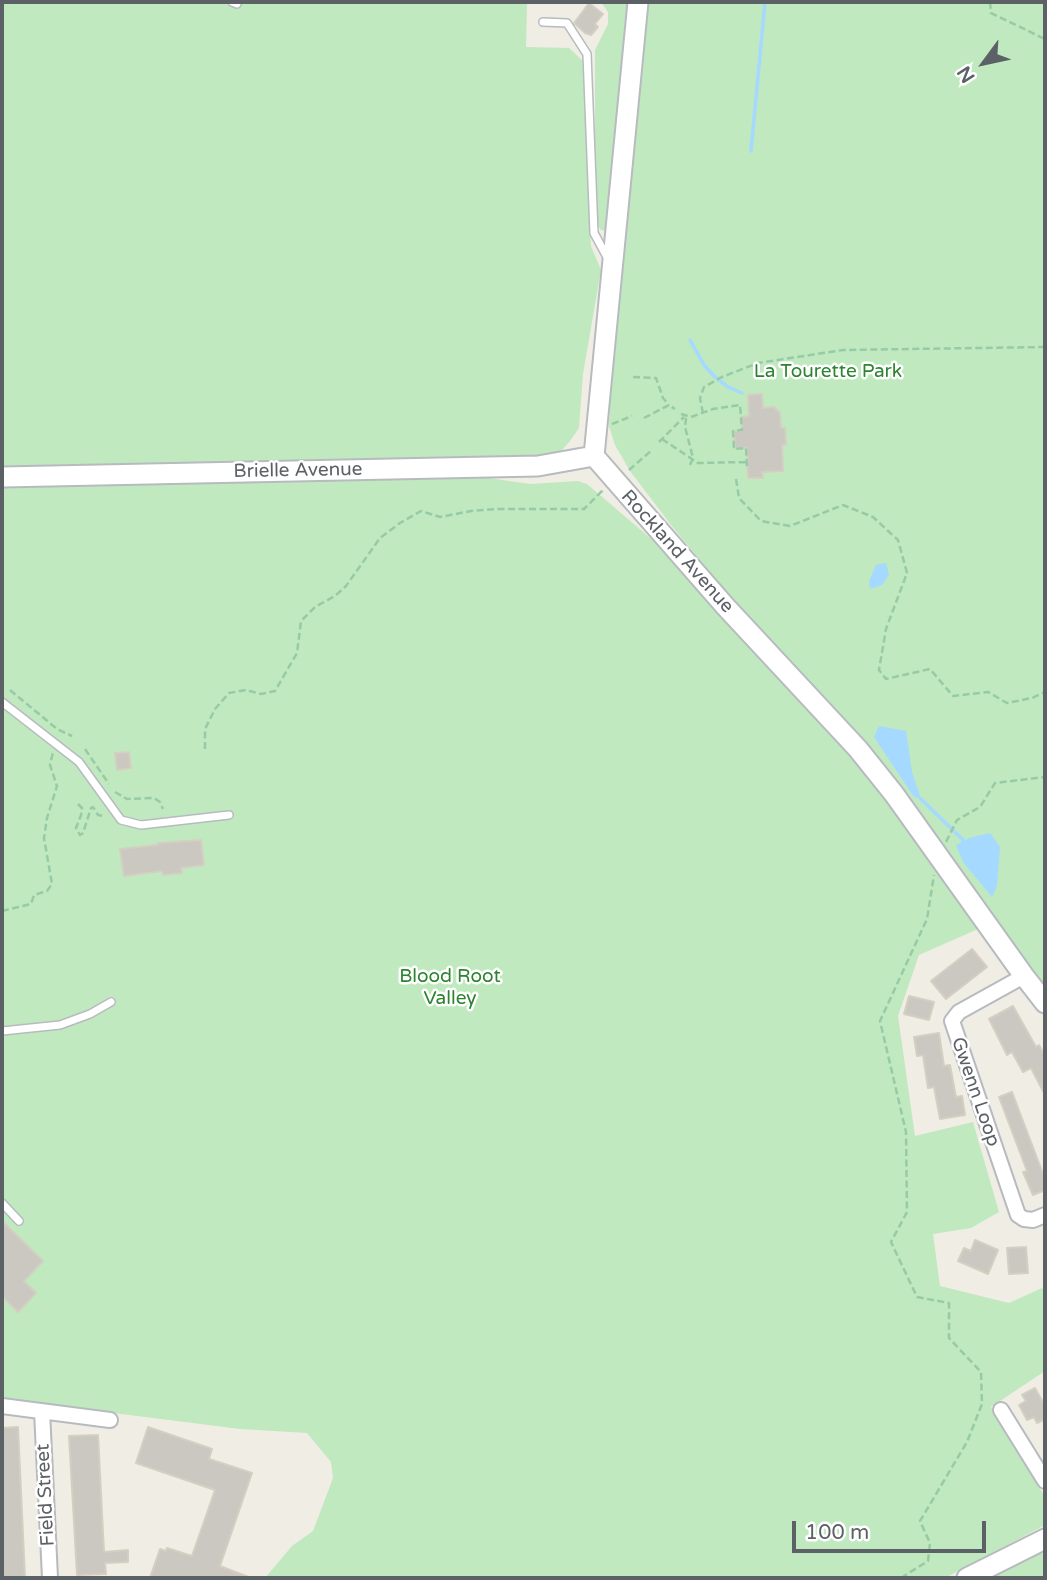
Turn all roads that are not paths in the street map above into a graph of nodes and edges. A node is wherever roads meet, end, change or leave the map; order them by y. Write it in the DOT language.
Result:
graph roads {
  1 [pos="638,2"];
  2 [pos="543,22"];
  3 [pos="611,264"];
  4 [pos="594,456"];
  5 [pos="2,477"];
  6 [pos="2,702"];
  7 [pos="229,815"];
  8 [pos="1024,976"];
  9 [pos="111,1002"];
  10 [pos="1045,1003"];
  11 [pos="2,1031"];
  12 [pos="2,1203"];
  13 [pos="1045,1215"];
  14 [pos="19,1221"];
  15 [pos="2,1406"];
  16 [pos="1001,1410"];
  17 [pos="42,1411"];
  18 [pos="110,1420"];
  19 [pos="1045,1482"];
  20 [pos="1045,1539"];
  21 [pos="50,1578"];
  22 [pos="967,1578"];
  1 -- 3 [label="street"];
  2 -- 3 [label="lane"];
  3 -- 4 [label="street"];
  4 -- 5 [label="street, Brielle Avenue"];
  4 -- 8 [label="street, Rockland Avenue"];
  6 -- 7 [label="lane"];
  8 -- 10 [label="street, Rockland Avenue"];
  8 -- 13 [label="street, Gwenn Loop"];
  9 -- 11 [label="lane"];
  12 -- 14 [label="lane"];
  15 -- 17 [label="street"];
  16 -- 19 [label="street"];
  17 -- 18 [label="street"];
  17 -- 21 [label="street, Field Street"];
  20 -- 22 [label="street"];
}
